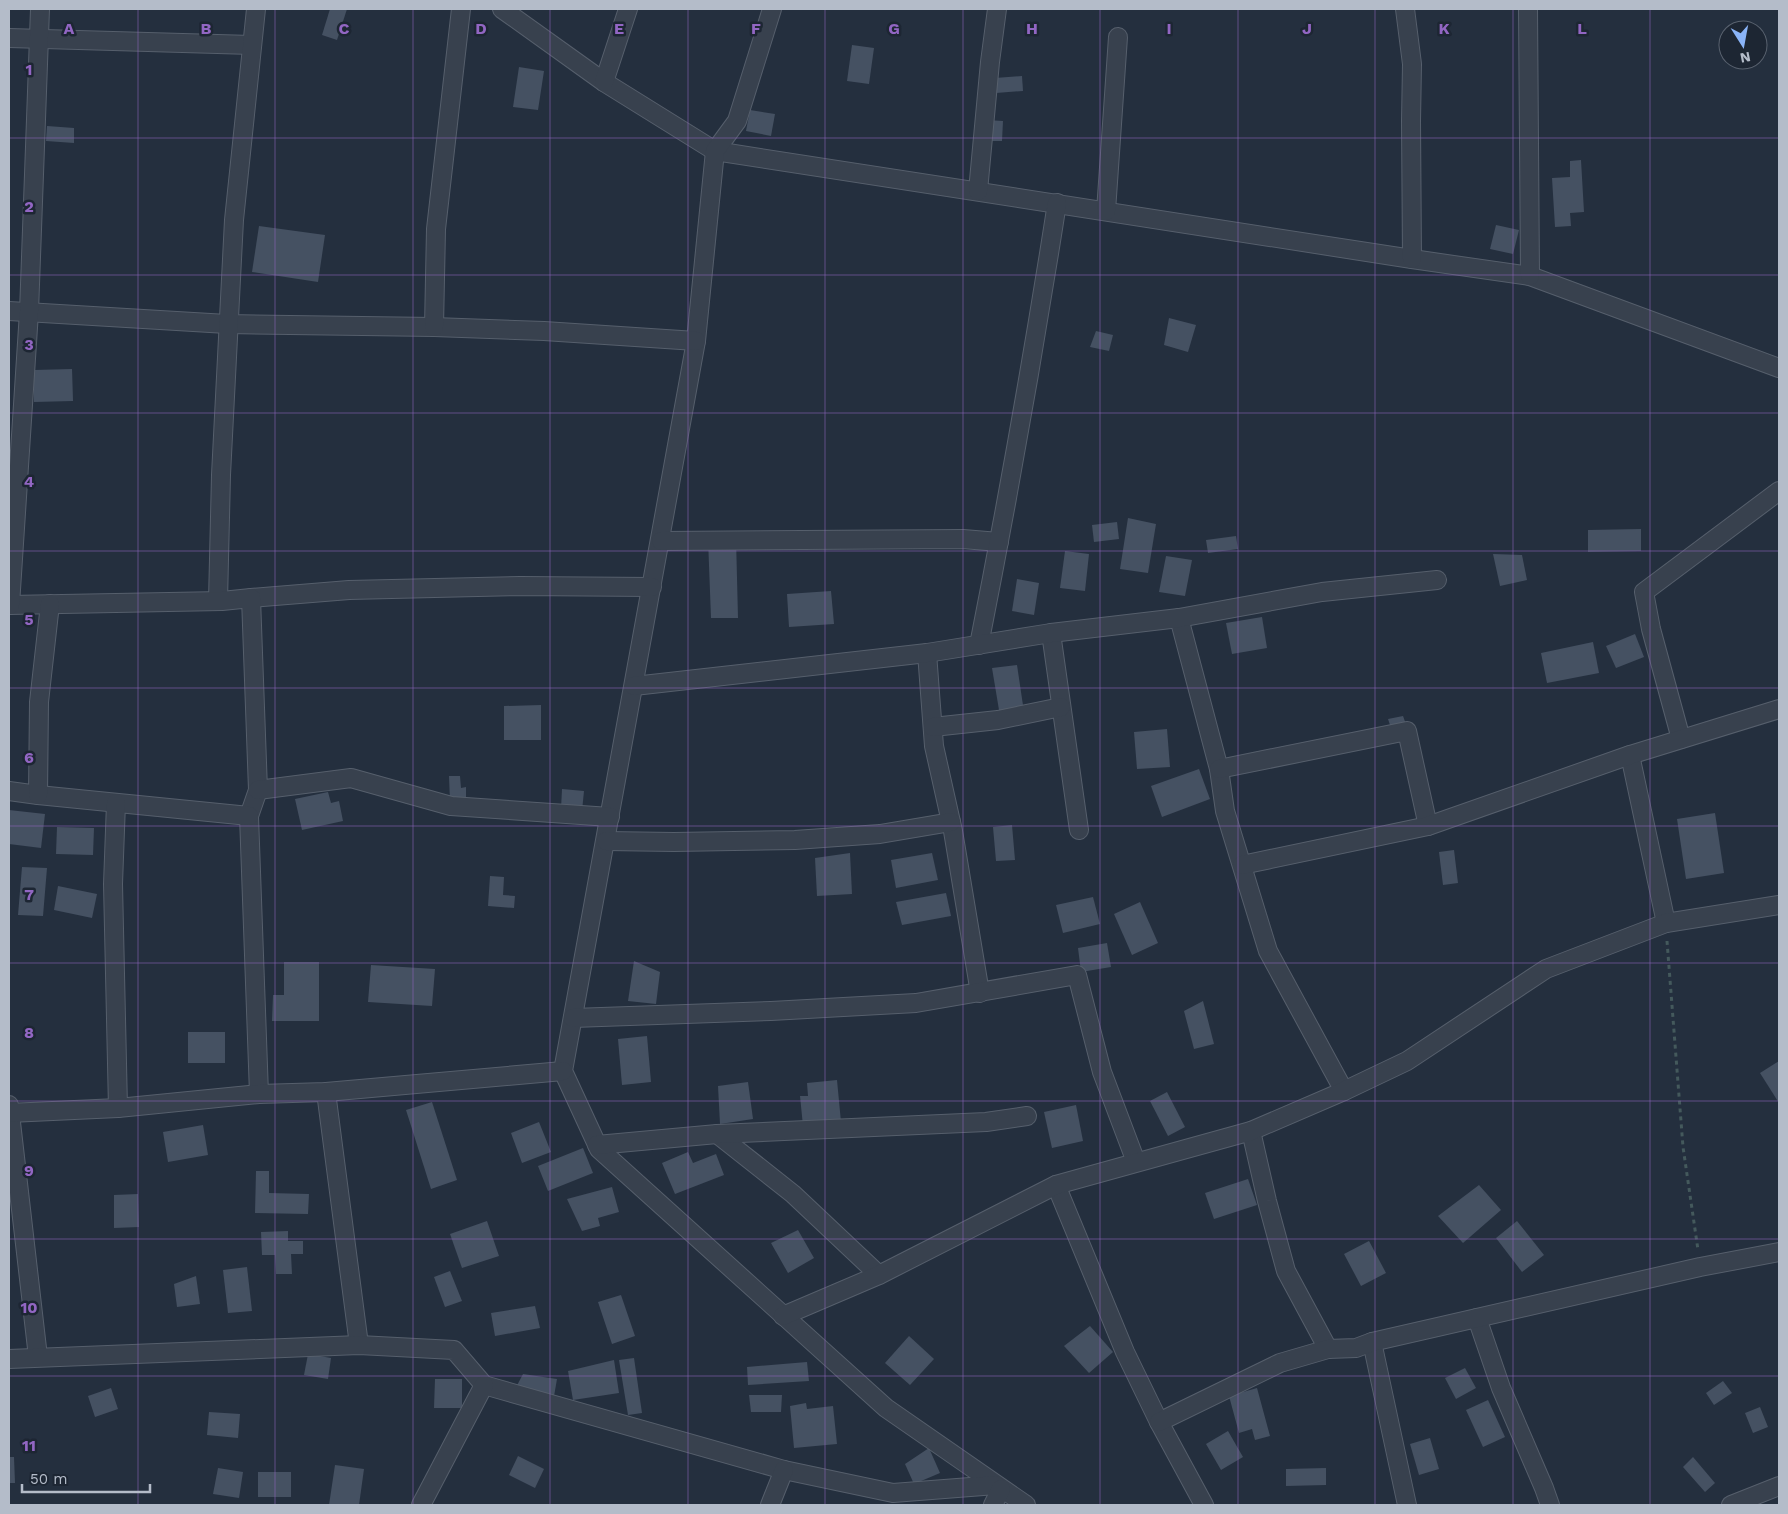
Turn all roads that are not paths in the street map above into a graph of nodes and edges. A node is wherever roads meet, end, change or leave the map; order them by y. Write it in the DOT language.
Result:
graph roads {
  1 [pos="40,9"];
  2 [pos="256,9"];
  3 [pos="461,9"];
  4 [pos="502,9"];
  5 [pos="628,9"];
  6 [pos="772,9"];
  7 [pos="997,9"];
  8 [pos="1405,9"];
  9 [pos="1528,9"];
  10 [pos="1118,37"];
  11 [pos="9,38"];
  12 [pos="39,40"];
  13 [pos="252,45"];
  14 [pos="604,82"];
  15 [pos="716,151"];
  16 [pos="978,191"];
  17 [pos="1057,203"];
  18 [pos="1106,211"];
  19 [pos="1412,260"];
  20 [pos="1530,276"];
  21 [pos="9,311"];
  22 [pos="29,312"];
  23 [pos="227,324"];
  24 [pos="434,327"];
  25 [pos="696,342"];
  26 [pos="1779,368"];
  27 [pos="1779,491"];
  28 [pos="661,540"];
  29 [pos="999,542"];
  30 [pos="1437,580"];
  31 [pos="652,587"];
  32 [pos="251,598"];
  33 [pos="218,601"];
  34 [pos="50,604"];
  35 [pos="10,605"];
  36 [pos="1179,618"];
  37 [pos="1050,633"];
  38 [pos="979,645"];
  39 [pos="927,653"];
  40 [pos="634,686"];
  41 [pos="1061,707"];
  42 [pos="1779,709"];
  43 [pos="933,727"];
  44 [pos="1681,739"];
  45 [pos="1630,755"];
  46 [pos="1219,768"];
  47 [pos="258,790"];
  48 [pos="9,791"];
  49 [pos="38,795"];
  50 [pos="116,803"];
  51 [pos="249,816"];
  52 [pos="610,817"];
  53 [pos="951,822"];
  54 [pos="1428,826"];
  55 [pos="1079,830"];
  56 [pos="606,841"];
  57 [pos="1242,865"];
  58 [pos="1779,905"];
  59 [pos="1666,923"];
  60 [pos="980,993"];
  61 [pos="573,1018"];
  62 [pos="563,1071"];
  63 [pos="1344,1091"];
  64 [pos="326,1092"];
  65 [pos="259,1094"];
  66 [pos="118,1108"];
  67 [pos="9,1110"];
  68 [pos="1027,1116"];
  69 [pos="1251,1131"];
  70 [pos="717,1134"];
  71 [pos="597,1144"];
  72 [pos="1136,1162"];
  73 [pos="1056,1185"];
  74 [pos="1779,1252"];
  75 [pos="879,1274"];
  76 [pos="783,1316"];
  77 [pos="1477,1318"];
  78 [pos="1372,1342"];
  79 [pos="359,1345"];
  80 [pos="1328,1349"];
  81 [pos="38,1357"];
  82 [pos="9,1359"];
  83 [pos="484,1385"];
  84 [pos="1159,1422"];
  85 [pos="784,1470"];
  86 [pos="1779,1486"];
  87 [pos="999,1487"];
  88 [pos="421,1505"];
  89 [pos="770,1505"];
  90 [pos="993,1505"];
  91 [pos="1026,1505"];
  92 [pos="1204,1505"];
  93 [pos="1407,1505"];
  94 [pos="1550,1505"];
  95 [pos="1731,1505"];
  1 -- 12 [label="street"];
  2 -- 13 [label="street"];
  3 -- 24 [label="street"];
  4 -- 14 [label="street"];
  5 -- 14 [label="street"];
  6 -- 15 [label="street"];
  7 -- 16 [label="street"];
  8 -- 19 [label="street"];
  9 -- 20 [label="street"];
  10 -- 18 [label="street"];
  11 -- 12 [label="street"];
  12 -- 13 [label="street"];
  12 -- 22 [label="street"];
  13 -- 23 [label="street"];
  14 -- 15 [label="street"];
  15 -- 16 [label="street"];
  15 -- 25 [label="street"];
  16 -- 17 [label="street"];
  17 -- 18 [label="street"];
  17 -- 29 [label="street"];
  18 -- 19 [label="street"];
  19 -- 20 [label="street"];
  20 -- 26 [label="street"];
  21 -- 22 [label="street"];
  22 -- 23 [label="street"];
  22 -- 35 [label="street"];
  23 -- 24 [label="street"];
  23 -- 33 [label="street"];
  24 -- 25 [label="street"];
  25 -- 28 [label="street"];
  27 -- 44 [label="street"];
  28 -- 29 [label="street"];
  28 -- 31 [label="street"];
  29 -- 38 [label="street"];
  30 -- 36 [label="street"];
  31 -- 32 [label="street"];
  31 -- 40 [label="street"];
  32 -- 33 [label="street"];
  32 -- 47 [label="street"];
  33 -- 34 [label="street"];
  34 -- 35 [label="street"];
  34 -- 49 [label="street"];
  36 -- 37 [label="street"];
  36 -- 46 [label="street"];
  37 -- 38 [label="street"];
  37 -- 41 [label="street"];
  38 -- 39 [label="street"];
  39 -- 40 [label="street"];
  39 -- 43 [label="street"];
  40 -- 52 [label="street"];
  41 -- 43 [label="street"];
  41 -- 55 [label="street"];
  42 -- 44 [label="street"];
  43 -- 53 [label="street"];
  44 -- 45 [label="street"];
  45 -- 54 [label="street"];
  45 -- 59 [label="street"];
  46 -- 54 [label="street"];
  46 -- 57 [label="street"];
  47 -- 51 [label="street"];
  47 -- 52 [label="street"];
  48 -- 49 [label="street"];
  49 -- 50 [label="street"];
  50 -- 51 [label="street"];
  50 -- 66 [label="street"];
  51 -- 65 [label="street"];
  52 -- 56 [label="street"];
  53 -- 56 [label="street"];
  53 -- 60 [label="street"];
  54 -- 57 [label="street"];
  56 -- 61 [label="street"];
  57 -- 63 [label="street"];
  58 -- 59 [label="street"];
  59 -- 63 [label="street"];
  60 -- 61 [label="street"];
  60 -- 72 [label="street"];
  61 -- 62 [label="street"];
  62 -- 64 [label="street"];
  62 -- 71 [label="street"];
  63 -- 69 [label="street"];
  64 -- 65 [label="street"];
  64 -- 79 [label="street"];
  65 -- 66 [label="street"];
  66 -- 67 [label="street"];
  67 -- 81 [label="street"];
  68 -- 70 [label="street"];
  69 -- 72 [label="street"];
  69 -- 80 [label="street"];
  70 -- 71 [label="street"];
  70 -- 75 [label="street"];
  71 -- 76 [label="street"];
  72 -- 73 [label="street"];
  73 -- 75 [label="street"];
  73 -- 84 [label="street"];
  74 -- 77 [label="street"];
  75 -- 76 [label="street"];
  76 -- 87 [label="street"];
  77 -- 78 [label="street"];
  77 -- 94 [label="street"];
  78 -- 80 [label="street"];
  78 -- 93 [label="street"];
  79 -- 81 [label="street"];
  79 -- 83 [label="street"];
  80 -- 84 [label="street"];
  81 -- 82 [label="street"];
  83 -- 85 [label="street"];
  83 -- 88 [label="street"];
  84 -- 92 [label="street"];
  85 -- 87 [label="street"];
  85 -- 89 [label="street"];
  86 -- 95 [label="street"];
  87 -- 90 [label="street"];
  87 -- 91 [label="street"];
}
